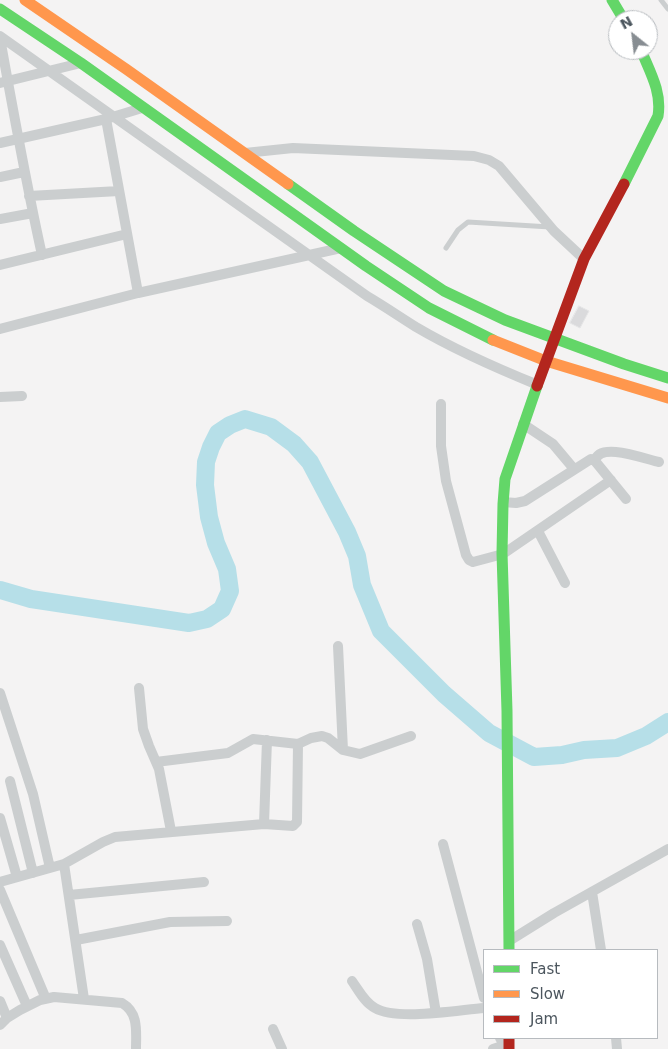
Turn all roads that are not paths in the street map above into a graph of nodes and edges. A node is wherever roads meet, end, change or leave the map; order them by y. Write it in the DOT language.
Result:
graph roads {
  1 [pos="25,0"];
  2 [pos="661,0"];
  3 [pos="0,8"];
  4 [pos="668,9"];
  5 [pos="14,18"];
  6 [pos="0,21"];
  7 [pos="0,37"];
  8 [pos="645,60"];
  9 [pos="81,63"];
  10 [pos="51,71"];
  11 [pos="4,82"];
  12 [pos="142,108"];
  13 [pos="111,117"];
  14 [pos="20,138"];
  15 [pos="0,143"];
  16 [pos="245,152"];
  17 [pos="24,172"];
  18 [pos="0,177"];
  19 [pos="119,191"];
  20 [pos="29,196"];
  21 [pos="33,213"];
  22 [pos="0,219"];
  23 [pos="551,227"];
  24 [pos="127,234"];
  25 [pos="341,248"];
  26 [pos="446,248"];
  27 [pos="42,255"];
  28 [pos="310,255"];
  29 [pos="584,259"];
  30 [pos="0,266"];
  31 [pos="138,293"];
  32 [pos="0,328"];
  33 [pos="553,339"];
  34 [pos="546,361"];
  35 [pos="668,378"];
  36 [pos="538,385"];
  37 [pos="22,396"];
  38 [pos="0,397"];
  39 [pos="668,398"];
  40 [pos="442,404"];
  41 [pos="523,424"];
  42 [pos="594,460"];
  43 [pos="659,462"];
  44 [pos="574,469"];
  45 [pos="611,480"];
  46 [pos="626,499"];
  47 [pos="502,502"];
  48 [pos="538,531"];
  49 [pos="503,554"];
  50 [pos="565,584"];
  51 [pos="338,646"];
  52 [pos="139,688"];
  53 [pos="0,693"];
  54 [pos="411,736"];
  55 [pos="267,740"];
  56 [pos="298,744"];
  57 [pos="343,750"];
  58 [pos="156,762"];
  59 [pos="10,780"];
  60 [pos="0,818"];
  61 [pos="264,824"];
  62 [pos="171,831"];
  63 [pos="443,844"];
  64 [pos="668,849"];
  65 [pos="64,864"];
  66 [pos="50,868"];
  67 [pos="33,873"];
  68 [pos="17,877"];
  69 [pos="0,882"];
  70 [pos="204,882"];
  71 [pos="0,890"];
  72 [pos="592,892"];
  73 [pos="68,895"];
  74 [pos="227,921"];
  75 [pos="417,924"];
  76 [pos="76,940"];
  77 [pos="0,945"];
  78 [pos="509,946"];
  79 [pos="601,949"];
  80 [pos="352,981"];
  81 [pos="483,994"];
  82 [pos="46,999"];
  83 [pos="84,1000"];
  84 [pos="0,1001"];
  85 [pos="27,1006"];
  86 [pos="483,1008"];
  87 [pos="436,1013"];
  88 [pos="4,1021"];
  89 [pos="273,1029"];
  90 [pos="506,1044"];
  91 [pos="136,1049"];
  92 [pos="282,1049"];
  93 [pos="493,1049"];
  1 -- 16 [label="main road"];
  2 -- 4 [label="lane"];
  3 -- 5 [label="main road"];
  5 -- 6 [label="street"];
  5 -- 9 [label="main road"];
  7 -- 10 [label="street"];
  7 -- 11 [label="street"];
  8 -- 29 [label="main road"];
  9 -- 10 [label="street"];
  9 -- 12 [label="main road"];
  10 -- 11 [label="street"];
  10 -- 13 [label="street"];
  11 -- 14 [label="street"];
  12 -- 13 [label="street"];
  12 -- 25 [label="main road"];
  13 -- 14 [label="street"];
  13 -- 19 [label="street"];
  13 -- 28 [label="street"];
  14 -- 15 [label="street"];
  14 -- 17 [label="street"];
  16 -- 23 [label="street"];
  16 -- 33 [label="main road"];
  17 -- 18 [label="street"];
  17 -- 20 [label="street"];
  19 -- 20 [label="street"];
  19 -- 24 [label="street"];
  20 -- 21 [label="street"];
  21 -- 22 [label="street"];
  21 -- 27 [label="street"];
  23 -- 26 [label="lane"];
  23 -- 29 [label="street"];
  24 -- 27 [label="street"];
  24 -- 31 [label="street"];
  25 -- 28 [label="street"];
  25 -- 34 [label="main road"];
  27 -- 30 [label="street"];
  28 -- 31 [label="street"];
  28 -- 36 [label="street"];
  29 -- 33 [label="main road"];
  31 -- 32 [label="street"];
  33 -- 34 [label="main road"];
  33 -- 35 [label="main road"];
  34 -- 36 [label="main road"];
  34 -- 39 [label="main road"];
  36 -- 41 [label="main road"];
  37 -- 38 [label="street"];
  40 -- 49 [label="street"];
  41 -- 44 [label="street"];
  41 -- 47 [label="main road"];
  42 -- 43 [label="street"];
  42 -- 44 [label="street"];
  42 -- 45 [label="street"];
  44 -- 47 [label="street"];
  45 -- 46 [label="street"];
  45 -- 48 [label="street"];
  47 -- 49 [label="main road"];
  48 -- 49 [label="street"];
  48 -- 50 [label="street"];
  49 -- 78 [label="main road"];
  51 -- 57 [label="street"];
  52 -- 58 [label="street"];
  53 -- 66 [label="street"];
  54 -- 57 [label="street"];
  55 -- 56 [label="street"];
  55 -- 58 [label="street"];
  55 -- 61 [label="street"];
  56 -- 57 [label="street"];
  56 -- 61 [label="street"];
  58 -- 62 [label="street"];
  59 -- 67 [label="street"];
  60 -- 68 [label="street"];
  61 -- 62 [label="street"];
  62 -- 65 [label="street"];
  63 -- 81 [label="street"];
  64 -- 72 [label="street"];
  65 -- 66 [label="street"];
  65 -- 73 [label="street"];
  66 -- 67 [label="street"];
  67 -- 68 [label="street"];
  68 -- 69 [label="street"];
  70 -- 73 [label="street"];
  71 -- 82 [label="street"];
  72 -- 78 [label="street"];
  72 -- 79 [label="street"];
  73 -- 76 [label="street"];
  74 -- 76 [label="street"];
  75 -- 87 [label="street"];
  76 -- 83 [label="street"];
  77 -- 85 [label="street"];
  80 -- 87 [label="street"];
  82 -- 83 [label="street"];
  82 -- 85 [label="street"];
  83 -- 91 [label="street"];
  84 -- 88 [label="street"];
  85 -- 88 [label="street"];
  86 -- 87 [label="street"];
  89 -- 92 [label="street"];
  90 -- 93 [label="street"];
}
